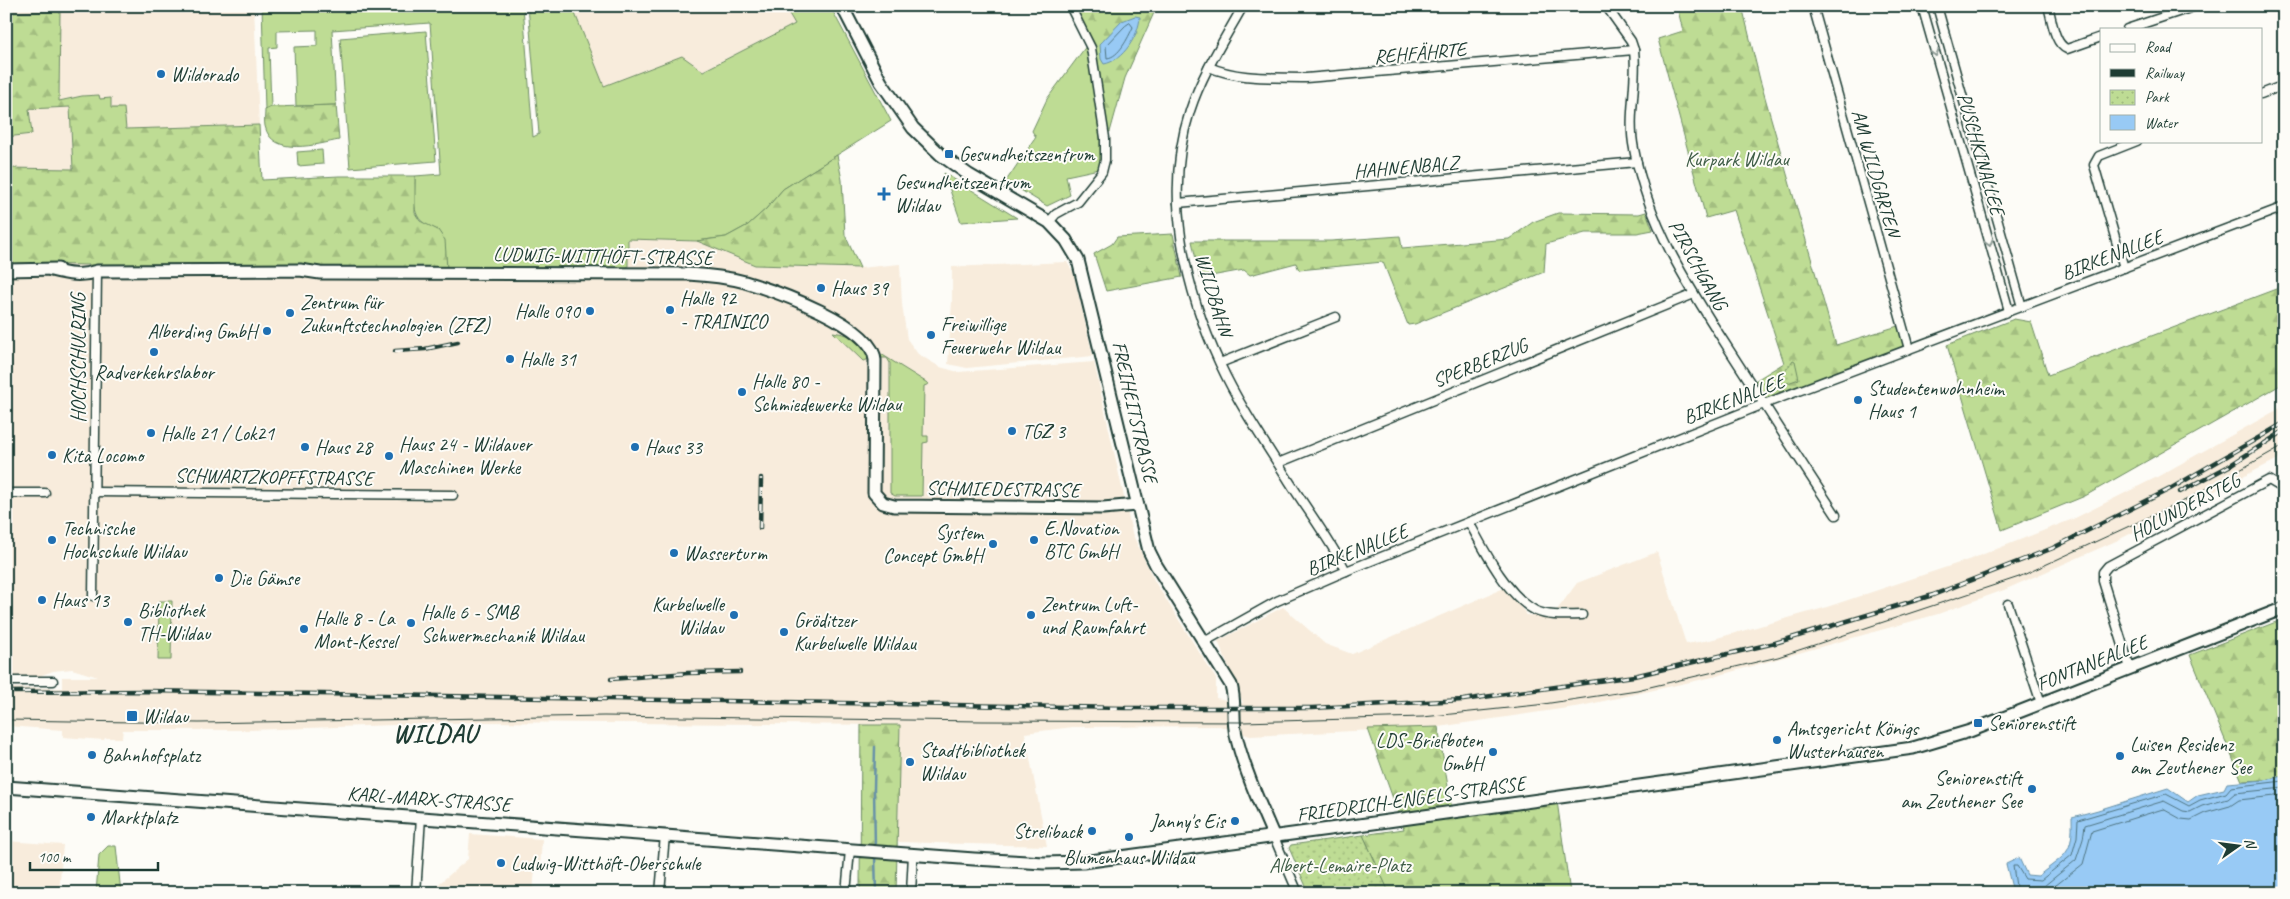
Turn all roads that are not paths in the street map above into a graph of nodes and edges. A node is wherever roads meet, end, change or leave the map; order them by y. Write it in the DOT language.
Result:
graph roads {
  1 [pos="842,6"];
  2 [pos="1070,6"];
  3 [pos="1243,6"];
  4 [pos="1606,6"];
  5 [pos="1813,6"];
  6 [pos="1922,6"];
  7 [pos="1937,6"];
  8 [pos="2048,6"];
  9 [pos="2196,6"];
  10 [pos="2130,28"];
  11 [pos="2100,37"];
  12 [pos="1634,50"];
  13 [pos="1209,67"];
  14 [pos="2284,85"];
  15 [pos="2262,94"];
  16 [pos="2134,142"];
  17 [pos="1637,162"];
  18 [pos="1178,203"];
  19 [pos="2284,207"];
  20 [pos="1049,222"];
  21 [pos="2124,268"];
  22 [pos="6,270"];
  23 [pos="97,271"];
  24 [pos="1694,294"];
  25 [pos="2022,307"];
  26 [pos="2009,312"];
  27 [pos="1336,317"];
  28 [pos="1909,349"];
  29 [pos="1220,364"];
  30 [pos="1764,404"];
  31 [pos="1278,463"];
  32 [pos="2284,489"];
  33 [pos="95,492"];
  34 [pos="45,493"];
  35 [pos="874,493"];
  36 [pos="6,494"];
  37 [pos="453,495"];
  38 [pos="1137,505"];
  39 [pos="1836,515"];
  40 [pos="1470,522"];
  41 [pos="1346,571"];
  42 [pos="93,596"];
  43 [pos="2008,604"];
  44 [pos="2284,608"];
  45 [pos="1582,615"];
  46 [pos="1204,642"];
  47 [pos="2130,668"];
  48 [pos="6,681"];
  49 [pos="53,681"];
  50 [pos="2041,704"];
  51 [pos="1913,748"];
  52 [pos="6,787"];
  53 [pos="421,817"];
  54 [pos="665,835"];
  55 [pos="1274,837"];
  56 [pos="854,850"];
  57 [pos="907,853"];
  58 [pos="416,893"];
  59 [pos="660,893"];
  60 [pos="846,893"];
  61 [pos="911,893"];
  62 [pos="1298,893"];
  1 -- 20 [label="main road, FREIHEITSTRASSE"];
  2 -- 20 [label="street"];
  3 -- 13 [label="street, WILDBAHN"];
  4 -- 12 [label="street"];
  5 -- 28 [label="street, AM WILDGARTEN"];
  6 -- 26 [label="street, PUSCHKINALLEE, one-way"];
  7 -- 25 [label="street, PUSCHKINALLEE"];
  8 -- 11 [label="street"];
  9 -- 10 [label="street"];
  12 -- 13 [label="street, REHFÄHRTE"];
  12 -- 17 [label="street, PIRSCHGANG"];
  13 -- 18 [label="street, WILDBAHN"];
  14 -- 15 [label="street"];
  16 -- 21 [label="street"];
  17 -- 18 [label="street, HAHNENBALZ"];
  17 -- 24 [label="street, PIRSCHGANG"];
  18 -- 29 [label="street, WILDBAHN"];
  19 -- 21 [label="street, BIRKENALLEE"];
  20 -- 38 [label="main road, FREIHEITSTRASSE"];
  21 -- 25 [label="street, BIRKENALLEE"];
  22 -- 23 [label="main road, HOCHSCHULRING"];
  23 -- 33 [label="street, HOCHSCHULRING"];
  23 -- 35 [label="main road, LUDWIG-WITTHÖFT-STRASSE"];
  24 -- 30 [label="street, PIRSCHGANG"];
  24 -- 31 [label="street, SPERBERZUG"];
  25 -- 26 [label="street, BIRKENALLEE"];
  26 -- 28 [label="street, BIRKENALLEE"];
  27 -- 29 [label="street"];
  28 -- 30 [label="street, BIRKENALLEE"];
  29 -- 31 [label="street, WILDBAHN"];
  30 -- 39 [label="street, PIRSCHGANG"];
  30 -- 40 [label="street, BIRKENALLEE"];
  31 -- 41 [label="street, WILDBAHN"];
  32 -- 47 [label="street, HOLUNDERSTEG"];
  33 -- 37 [label="street, SCHWARTZKOPFFSTRASSE"];
  33 -- 42 [label="street, HOCHSCHULRING"];
  34 -- 36 [label="street"];
  35 -- 38 [label="main road, SCHMIEDESTRASSE"];
  38 -- 46 [label="main road, FREIHEITSTRASSE"];
  40 -- 41 [label="street, BIRKENALLEE"];
  40 -- 45 [label="street"];
  41 -- 46 [label="street, BIRKENALLEE"];
  43 -- 50 [label="street"];
  44 -- 47 [label="main road, FONTANEALLEE"];
  46 -- 55 [label="main road, FREIHEITSTRASSE"];
  47 -- 50 [label="main road, FONTANEALLEE"];
  48 -- 49 [label="street"];
  50 -- 51 [label="main road, FONTANEALLEE"];
  51 -- 55 [label="main road, FRIEDRICH-ENGELS-STRASSE"];
  52 -- 53 [label="main road, KARL-MARX-STRASSE"];
  53 -- 54 [label="main road, KARL-MARX-STRASSE"];
  53 -- 58 [label="street"];
  54 -- 56 [label="main road, KARL-MARX-STRASSE"];
  54 -- 59 [label="street"];
  55 -- 57 [label="main road, FRIEDRICH-ENGELS-STRASSE"];
  55 -- 62 [label="street, FREIHEITSTRASSE"];
  56 -- 57 [label="main road, FRIEDRICH-ENGELS-STRASSE"];
  56 -- 60 [label="street"];
  57 -- 61 [label="street"];
}
